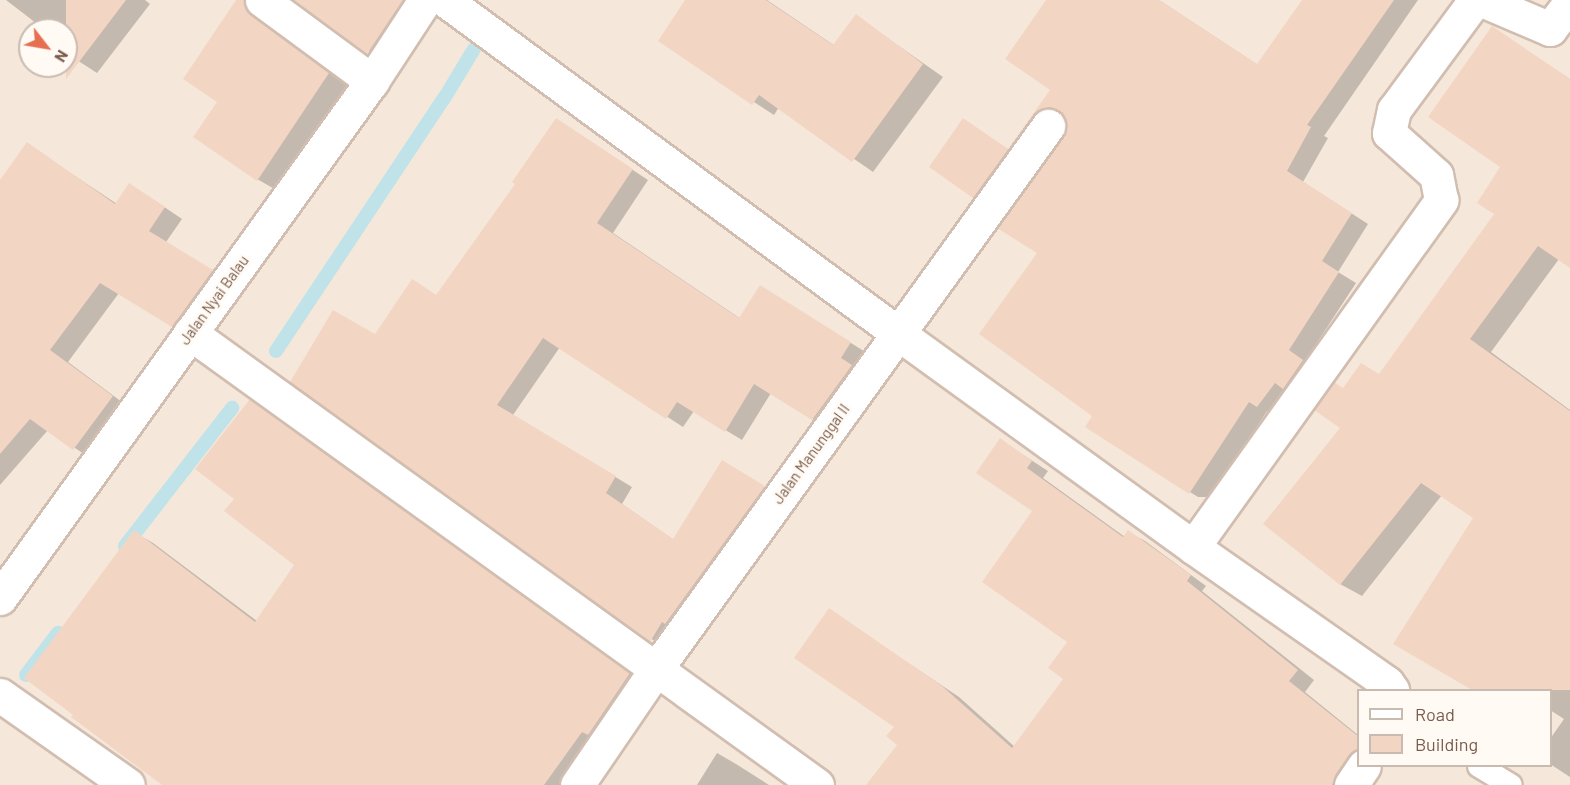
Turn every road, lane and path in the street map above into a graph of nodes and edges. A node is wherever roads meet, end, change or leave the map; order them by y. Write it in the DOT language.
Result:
graph roads {
  1 [pos="262,0"];
  2 [pos="425,0"];
  3 [pos="1476,0"];
  4 [pos="1482,0"];
  5 [pos="1570,2"];
  6 [pos="461,12"];
  7 [pos="372,81"];
  8 [pos="1048,126"];
  9 [pos="899,334"];
  10 [pos="203,342"];
  11 [pos="1193,547"];
  12 [pos="0,598"];
  13 [pos="656,669"];
  14 [pos="1391,689"];
  15 [pos="0,695"];
  16 [pos="1363,767"];
  17 [pos="1482,767"];
  18 [pos="128,785"];
  19 [pos="577,785"];
  20 [pos="817,785"];
  21 [pos="1351,785"];
  22 [pos="1511,785"];
  1 -- 7 [label="street"];
  2 -- 7 [label="street, Jalan Nyai Balau"];
  3 -- 11 [label="street"];
  4 -- 5 [label="street"];
  6 -- 9 [label="street"];
  7 -- 10 [label="street, Jalan Nyai Balau"];
  8 -- 9 [label="street, Jalan Manunggal II"];
  9 -- 11 [label="street"];
  9 -- 13 [label="street, Jalan Manunggal II"];
  10 -- 12 [label="street, Jalan Nyai Balau"];
  10 -- 13 [label="street"];
  11 -- 14 [label="street"];
  13 -- 19 [label="street, Jalan Manunggal II"];
  13 -- 20 [label="street"];
  15 -- 18 [label="street"];
  16 -- 21 [label="street"];
  17 -- 22 [label="lane"];
}
